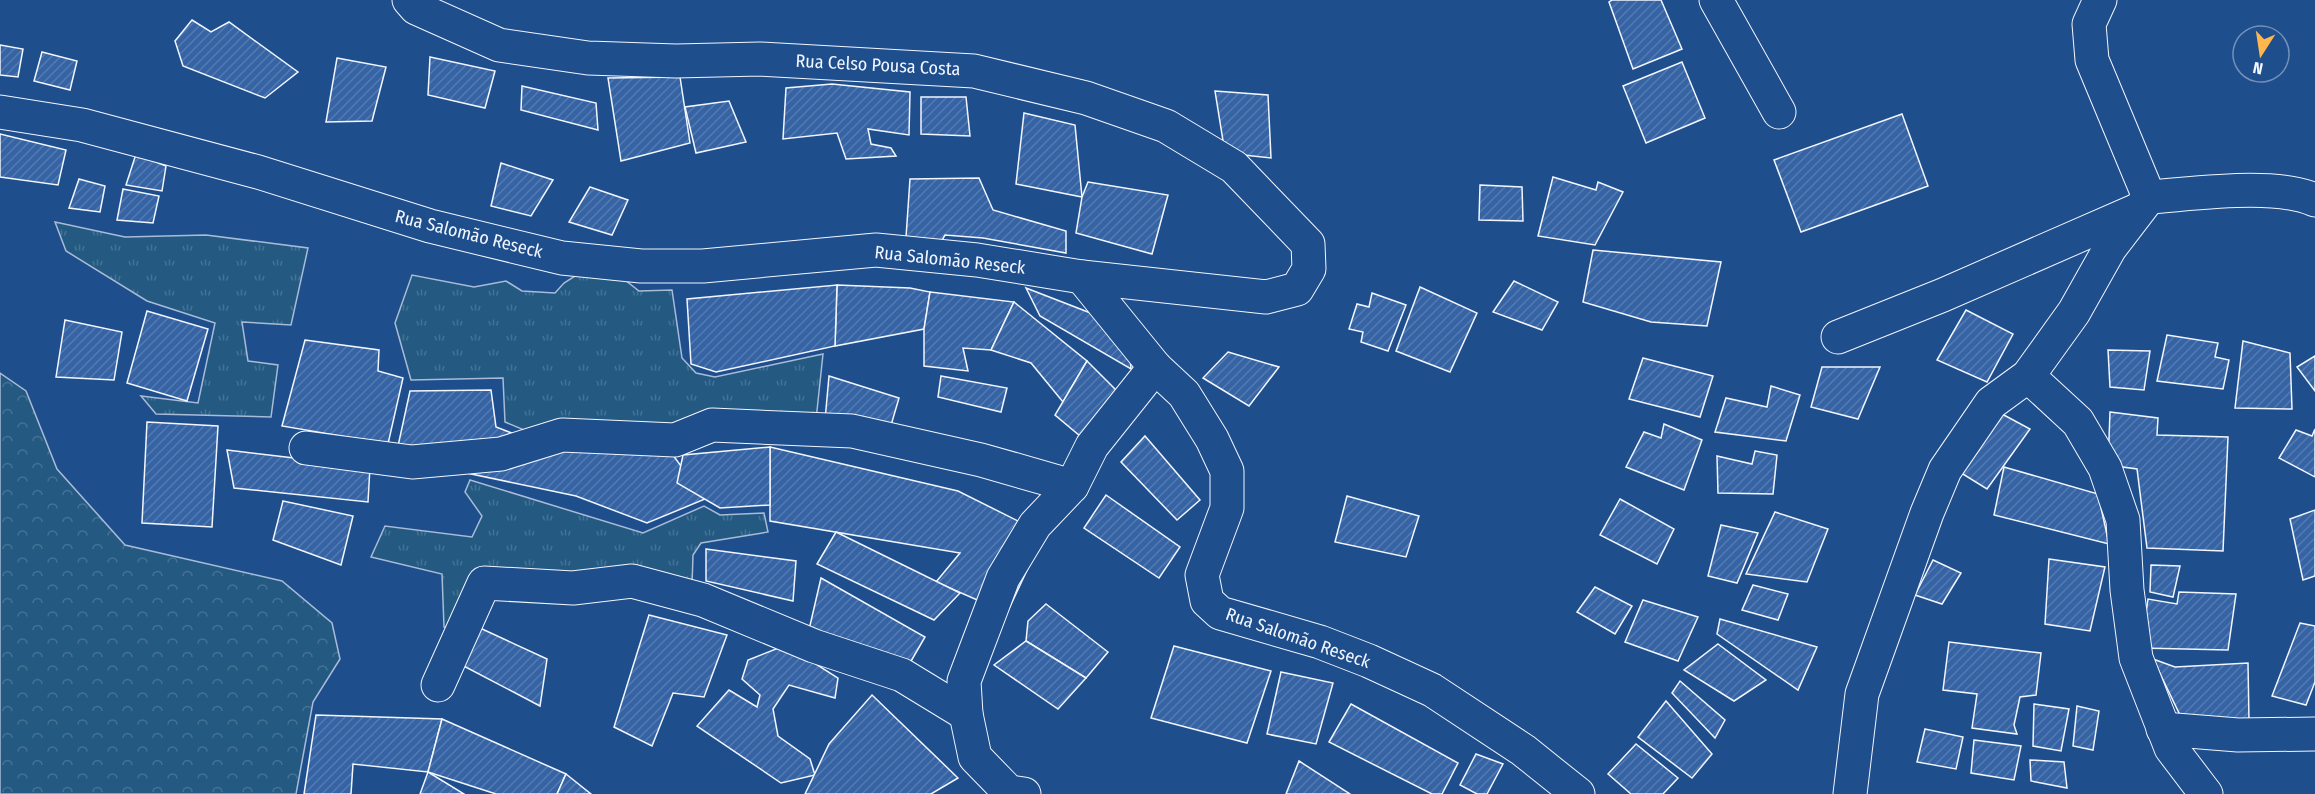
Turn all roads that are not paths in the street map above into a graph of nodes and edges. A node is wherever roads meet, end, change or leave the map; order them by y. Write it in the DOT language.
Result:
graph roads {
  1 [pos="409,0"];
  2 [pos="1716,0"];
  3 [pos="2100,0"];
  4 [pos="0,112"];
  5 [pos="1779,112"];
  6 [pos="2315,200"];
  7 [pos="2144,203"];
  8 [pos="1082,277"];
  9 [pos="1838,337"];
  10 [pos="1155,367"];
  11 [pos="2028,376"];
  12 [pos="306,448"];
  13 [pos="1072,486"];
  14 [pos="438,685"];
  15 [pos="966,714"];
  16 [pos="2163,729"];
  17 [pos="2315,734"];
  18 [pos="1024,794"];
  19 [pos="1578,794"];
  20 [pos="1850,794"];
  21 [pos="2206,794"];
  1 -- 8 [label="street, Rua Celso Pousa Costa"];
  2 -- 5 [label="street"];
  3 -- 7 [label="street"];
  4 -- 8 [label="street, Rua Salomão Reseck"];
  6 -- 7 [label="street"];
  7 -- 9 [label="street"];
  7 -- 11 [label="street"];
  8 -- 10 [label="street, Rua Salomão Reseck"];
  10 -- 13 [label="street"];
  10 -- 19 [label="street, Rua Salomão Reseck"];
  11 -- 16 [label="street"];
  11 -- 20 [label="street"];
  12 -- 13 [label="street"];
  13 -- 15 [label="street"];
  14 -- 15 [label="street"];
  15 -- 18 [label="street"];
  16 -- 17 [label="street"];
  16 -- 21 [label="street"];
}
